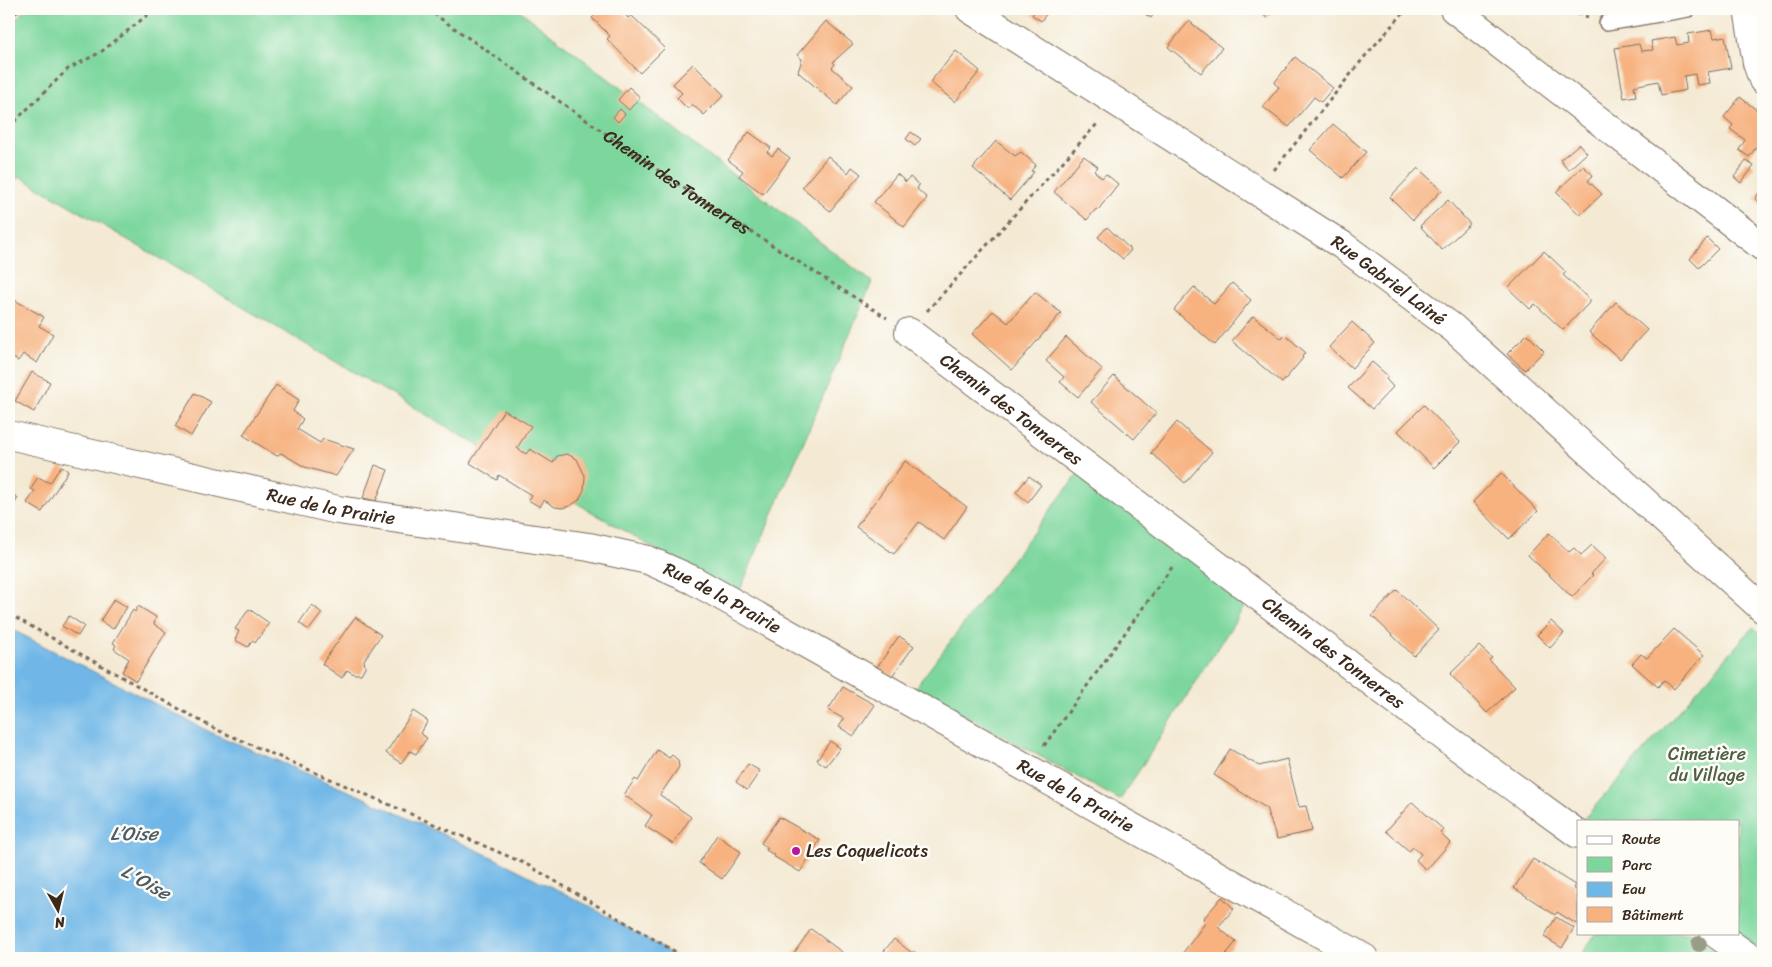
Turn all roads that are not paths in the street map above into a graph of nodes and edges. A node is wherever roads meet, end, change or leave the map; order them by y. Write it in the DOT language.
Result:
graph roads {
  1 [pos="970,9"];
  2 [pos="1454,9"];
  3 [pos="1688,9"];
  4 [pos="1748,9"];
  5 [pos="1607,23"];
  6 [pos="1763,80"];
  7 [pos="1763,247"];
  8 [pos="909,332"];
  9 [pos="9,435"];
  10 [pos="1763,609"];
  11 [pos="1577,833"];
  12 [pos="1716,934"];
  13 [pos="1364,958"];
  14 [pos="1750,958"];
  1 -- 10 [label="street, Rue Gabriel Lainé"];
  2 -- 7 [label="street"];
  3 -- 5 [label="lane"];
  4 -- 6 [label="street"];
  8 -- 11 [label="street, Chemin des Tonnerres"];
  9 -- 13 [label="street, Rue de la Prairie"];
  12 -- 14 [label="street"];
}
